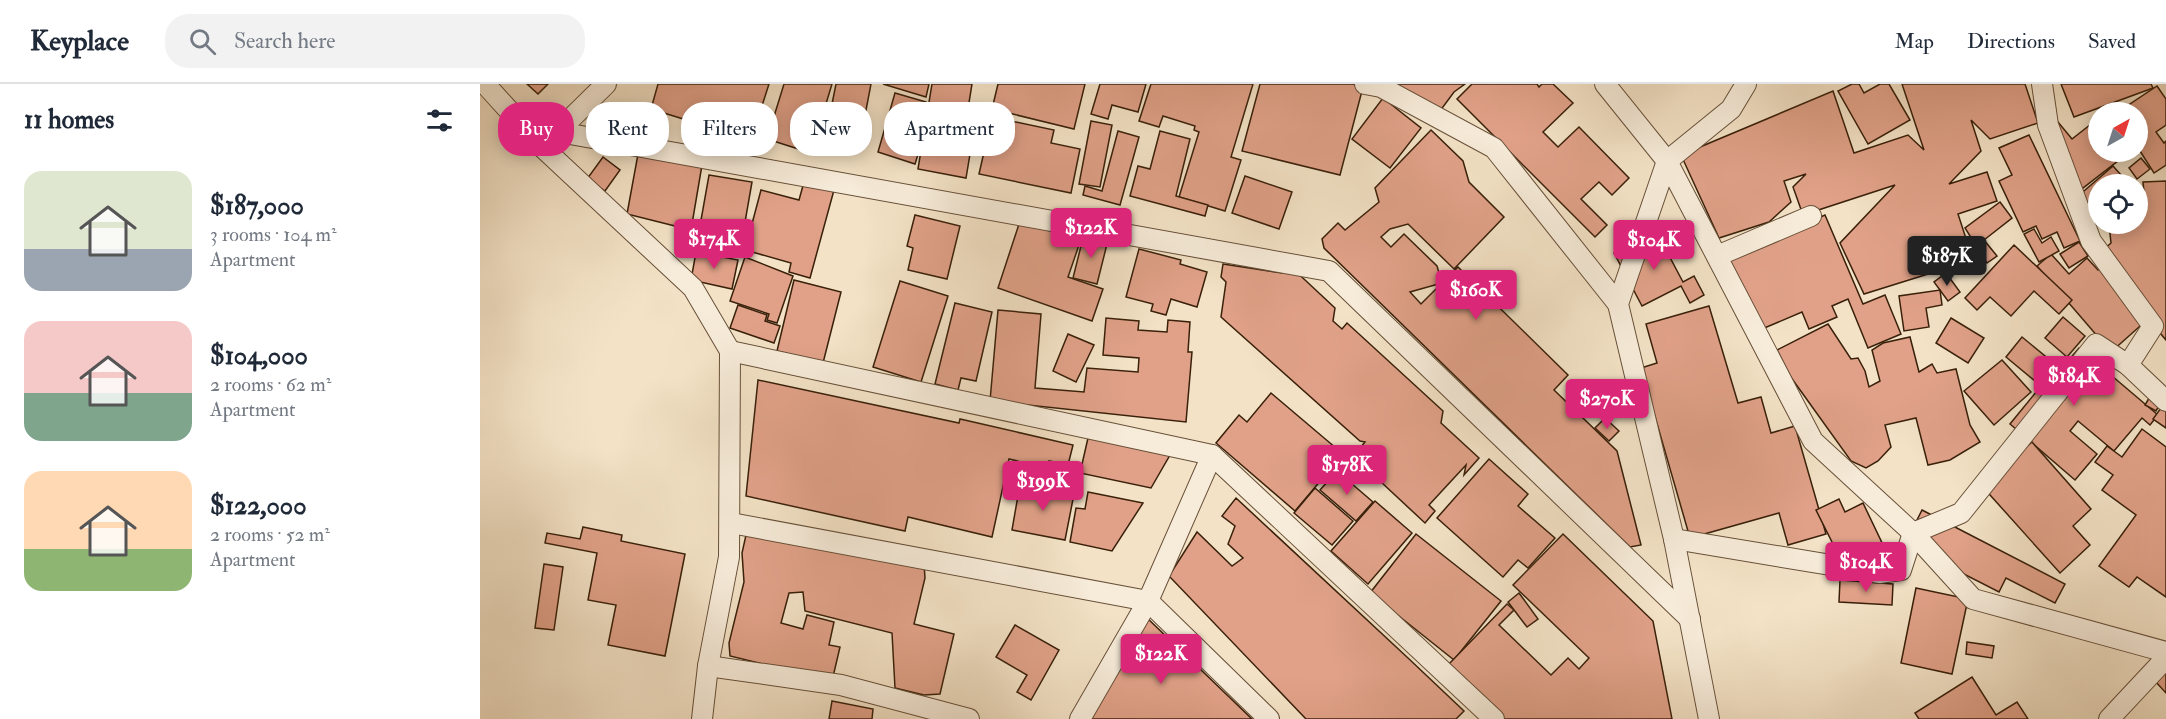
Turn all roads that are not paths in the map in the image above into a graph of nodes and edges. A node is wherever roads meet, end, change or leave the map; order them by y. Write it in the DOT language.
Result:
graph roads {
  1 [pos="485,84"];
  2 [pos="606,84"];
  3 [pos="1365,84"];
  4 [pos="1605,84"];
  5 [pos="1746,84"];
  6 [pos="2042,84"];
  7 [pos="501,102"];
  8 [pos="574,117"];
  9 [pos="574,135"];
  10 [pos="552,156"];
  11 [pos="1667,161"];
  12 [pos="1811,216"];
  13 [pos="1717,256"];
  14 [pos="1618,304"];
  15 [pos="730,351"];
  16 [pos="2128,365"];
  17 [pos="2166,401"];
  18 [pos="1212,455"];
  19 [pos="731,523"];
  20 [pos="1912,533"];
  21 [pos="1674,539"];
  22 [pos="1148,601"];
  23 [pos="1690,619"];
  24 [pos="2166,652"];
  25 [pos="2166,658"];
  26 [pos="708,666"];
  27 [pos="702,719"];
  28 [pos="969,719"];
  29 [pos="1080,719"];
  30 [pos="1269,719"];
  31 [pos="1494,719"];
  32 [pos="1709,719"];
  33 [pos="2109,719"];
  1 -- 7 [label="street"];
  2 -- 8 [label="street"];
  3 -- 14 [label="street"];
  4 -- 11 [label="street"];
  5 -- 11 [label="street"];
  6 -- 16 [label="street"];
  9 -- 23 [label="street"];
  10 -- 15 [label="street"];
  11 -- 13 [label="street"];
  11 -- 14 [label="street"];
  12 -- 13 [label="street"];
  13 -- 20 [label="street"];
  14 -- 21 [label="street"];
  15 -- 18 [label="street"];
  15 -- 19 [label="street"];
  16 -- 17 [label="street"];
  16 -- 20 [label="street"];
  18 -- 22 [label="street"];
  18 -- 31 [label="street"];
  19 -- 22 [label="street"];
  19 -- 26 [label="street"];
  20 -- 21 [label="street"];
  20 -- 24 [label="street"];
  21 -- 23 [label="street"];
  22 -- 29 [label="street"];
  22 -- 30 [label="street"];
  23 -- 32 [label="street"];
  25 -- 33 [label="street"];
  26 -- 27 [label="street"];
  26 -- 28 [label="street"];
}
